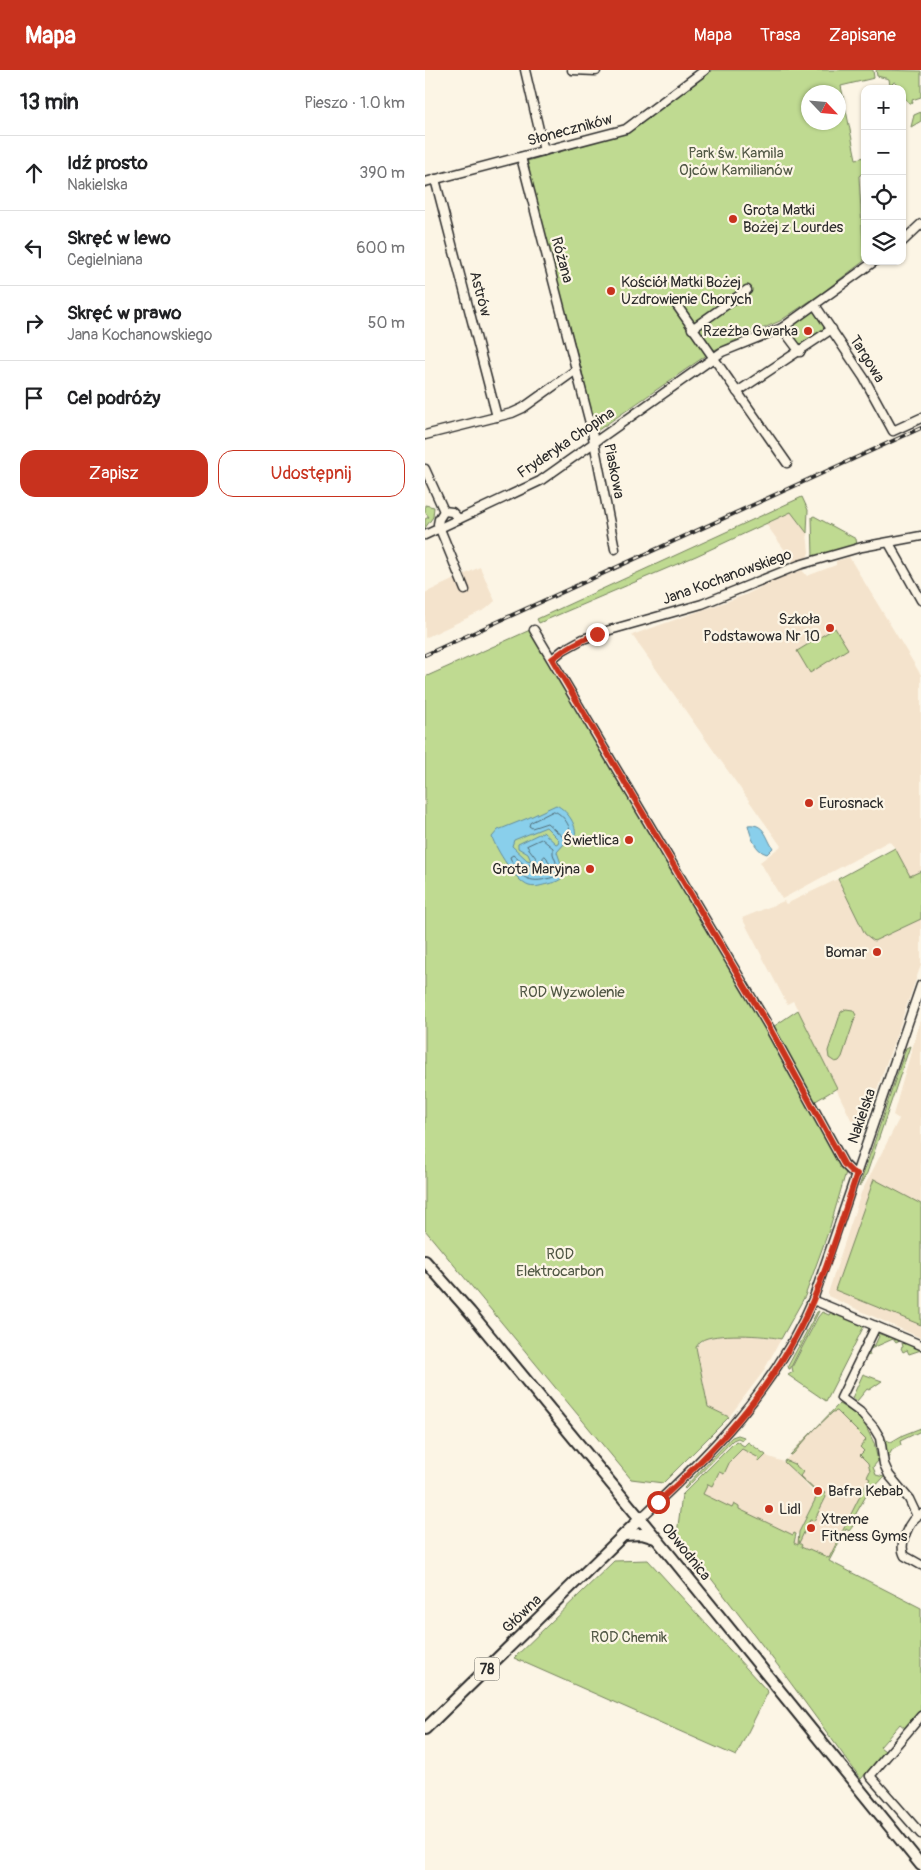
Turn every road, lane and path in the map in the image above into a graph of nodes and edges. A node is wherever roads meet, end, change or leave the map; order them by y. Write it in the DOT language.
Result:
graph roads {
  1 [pos="525,70"];
  2 [pos="572,70"];
  3 [pos="705,70"];
  4 [pos="595,71"];
  5 [pos="544,151"];
  6 [pos="521,157"];
  7 [pos="435,179"];
  8 [pos="425,182"];
  9 [pos="921,224"];
  10 [pos="906,238"];
  11 [pos="870,265"];
  12 [pos="747,290"];
  13 [pos="676,304"];
  14 [pos="815,305"];
  15 [pos="692,328"];
  16 [pos="782,328"];
  17 [pos="832,329"];
  18 [pos="800,352"];
  19 [pos="713,358"];
  20 [pos="577,370"];
  21 [pos="737,392"];
  22 [pos="497,416"];
  23 [pos="921,418"];
  24 [pos="425,435"];
  25 [pos="594,442"];
  26 [pos="787,463"];
  27 [pos="425,469"];
  28 [pos="444,511"];
  29 [pos="459,520"];
  30 [pos="440,528"];
  31 [pos="425,535"];
  32 [pos="921,536"];
  33 [pos="889,543"];
  34 [pos="615,549"];
  35 [pos="465,590"];
  36 [pos="921,600"];
  37 [pos="534,630"];
  38 [pos="552,659"];
  39 [pos="921,985"];
  40 [pos="857,1174"];
  41 [pos="425,1261"];
  42 [pos="813,1300"];
  43 [pos="876,1326"];
  44 [pos="921,1344"];
  45 [pos="919,1515"];
  46 [pos="640,1519"];
  47 [pos="624,1535"];
  48 [pos="656,1538"];
  49 [pos="921,1565"];
  50 [pos="921,1716"];
  51 [pos="425,1729"];
  52 [pos="920,1830"];
  53 [pos="921,1865"];
  1 -- 5 [label="street"];
  2 -- 4 [label="street"];
  3 -- 5 [label="street, Słoneczników"];
  5 -- 6 [label="street, Słoneczników"];
  6 -- 7 [label="street, Słoneczników"];
  6 -- 20 [label="street, Różana"];
  7 -- 8 [label="street, Słoneczników"];
  7 -- 22 [label="street, Astrów"];
  9 -- 10 [label="street"];
  11 -- 14 [label="street, Fryderyka Chopina"];
  12 -- 15 [label="street"];
  13 -- 15 [label="street"];
  14 -- 16 [label="street, Fryderyka Chopina"];
  14 -- 17 [label="street, Targowa"];
  15 -- 19 [label="street"];
  16 -- 18 [label="street"];
  16 -- 19 [label="street, Fryderyka Chopina"];
  17 -- 18 [label="street"];
  17 -- 23 [label="street, Targowa"];
  18 -- 21 [label="street"];
  19 -- 21 [label="street"];
  19 -- 25 [label="street, Fryderyka Chopina"];
  20 -- 22 [label="street"];
  20 -- 25 [label="street, Piaskowa"];
  21 -- 26 [label="street"];
  22 -- 24 [label="street"];
  25 -- 29 [label="street, Fryderyka Chopina"];
  25 -- 34 [label="street, Piaskowa"];
  27 -- 28 [label="street"];
  28 -- 29 [label="street"];
  28 -- 30 [label="street"];
  29 -- 30 [label="street, Fryderyka Chopina"];
  30 -- 31 [label="street, Fryderyka Chopina"];
  30 -- 35 [label="street"];
  32 -- 33 [label="street, Jana Kochanowskiego"];
  33 -- 36 [label="street"];
  33 -- 38 [label="street, Jana Kochanowskiego"];
  37 -- 38 [label="street"];
  38 -- 40 [label="street"];
  39 -- 40 [label="street, Nakielska"];
  40 -- 42 [label="street, Nakielska"];
  41 -- 46 [label="main road, Obwodnica"];
  42 -- 43 [label="street"];
  42 -- 46 [label="street, Nakielska"];
  43 -- 44 [label="street"];
  43 -- 45 [label="street"];
  45 -- 49 [label="street"];
  46 -- 47 [label="main road, Główna / 78"];
  46 -- 48 [label="main road, Obwodnica"];
  47 -- 48 [label="main road"];
  47 -- 51 [label="main road, Główna / 78"];
  48 -- 53 [label="main road, Obwodnica"];
  50 -- 52 [label="street"];
}
